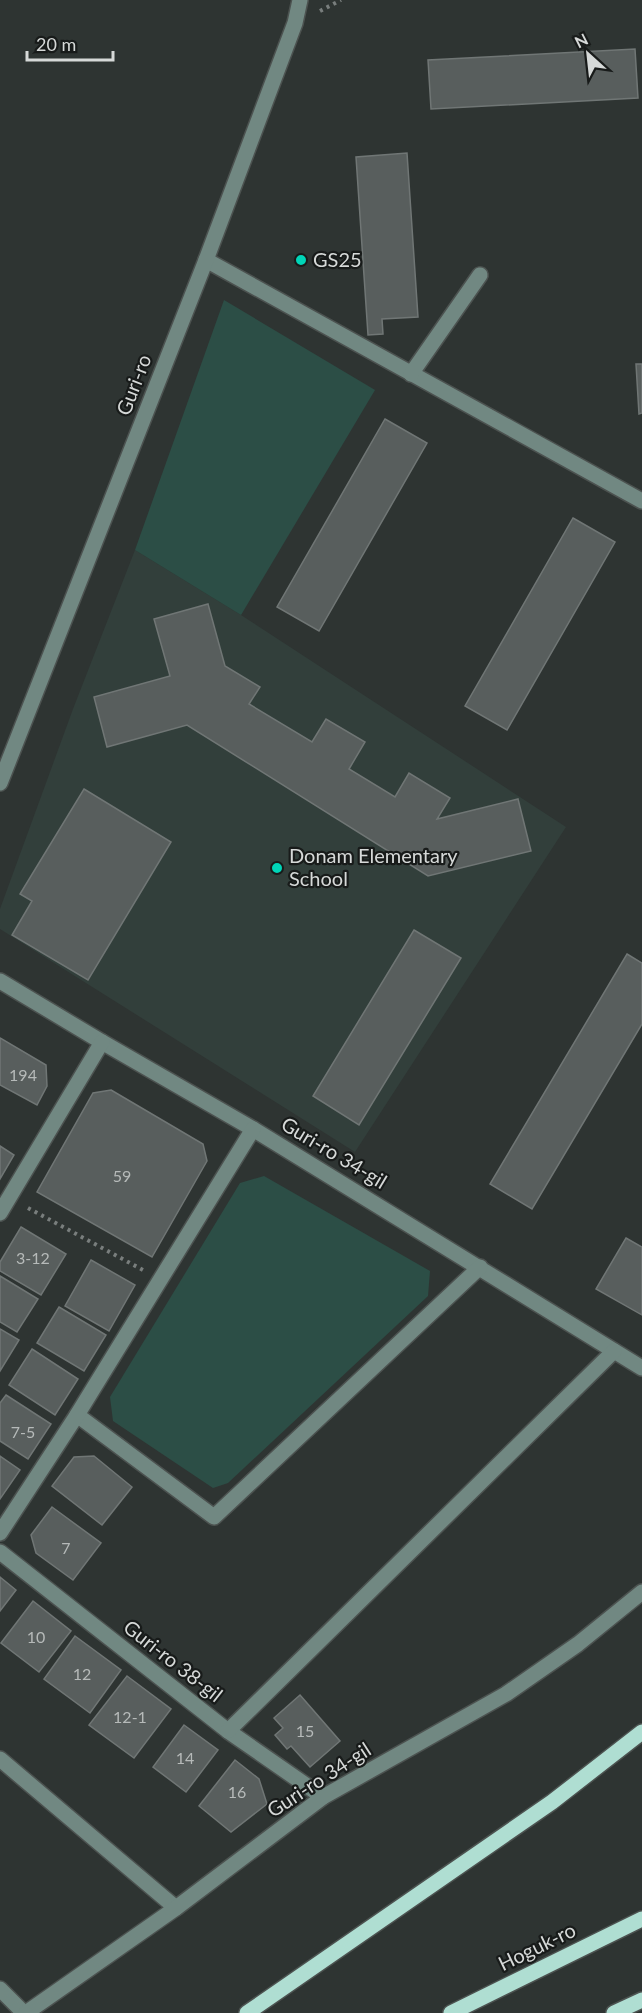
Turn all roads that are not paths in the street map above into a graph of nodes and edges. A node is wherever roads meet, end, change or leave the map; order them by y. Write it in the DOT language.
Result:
graph roads {
  1 [pos="300,0"];
  2 [pos="206,261"];
  3 [pos="480,275"];
  4 [pos="411,374"];
  5 [pos="642,501"];
  6 [pos="0,783"];
  7 [pos="0,981"];
  8 [pos="102,1042"];
  9 [pos="253,1129"];
  10 [pos="0,1213"];
  11 [pos="480,1267"];
  12 [pos="614,1351"];
  13 [pos="642,1368"];
  14 [pos="77,1415"];
  15 [pos="0,1533"];
  16 [pos="0,1552"];
  17 [pos="642,1592"];
  18 [pos="228,1731"];
  19 [pos="642,1732"];
  20 [pos="0,1759"];
  21 [pos="323,1797"];
  22 [pos="176,1908"];
  23 [pos="642,1920"];
  24 [pos="0,1989"];
  25 [pos="642,2000"];
  26 [pos="25,2013"];
  27 [pos="248,2013"];
  28 [pos="451,2013"];
  29 [pos="614,2013"];
  1 -- 2 [label="street, Guri-ro"];
  2 -- 4 [label="street"];
  2 -- 6 [label="street, Guri-ro"];
  3 -- 4 [label="street"];
  4 -- 5 [label="street"];
  7 -- 8 [label="street, Guri-ro 34-gil"];
  8 -- 9 [label="street, Guri-ro 34-gil"];
  8 -- 10 [label="street"];
  9 -- 11 [label="street, Guri-ro 34-gil"];
  9 -- 14 [label="street"];
  11 -- 12 [label="street, Guri-ro 34-gil"];
  11 -- 14 [label="street"];
  12 -- 13 [label="street, Guri-ro 34-gil"];
  12 -- 18 [label="street"];
  14 -- 15 [label="street"];
  16 -- 18 [label="street, Guri-ro 38-gil"];
  17 -- 21 [label="street, Guri-ro 34-gil"];
  18 -- 21 [label="street, Guri-ro 38-gil"];
  19 -- 27 [label="main road"];
  20 -- 22 [label="street"];
  21 -- 22 [label="street, Guri-ro 34-gil"];
  22 -- 26 [label="street, Guri-ro 34-gil"];
  23 -- 28 [label="main road, Hoguk-ro"];
  24 -- 26 [label="street"];
  25 -- 29 [label="main road"];
}
